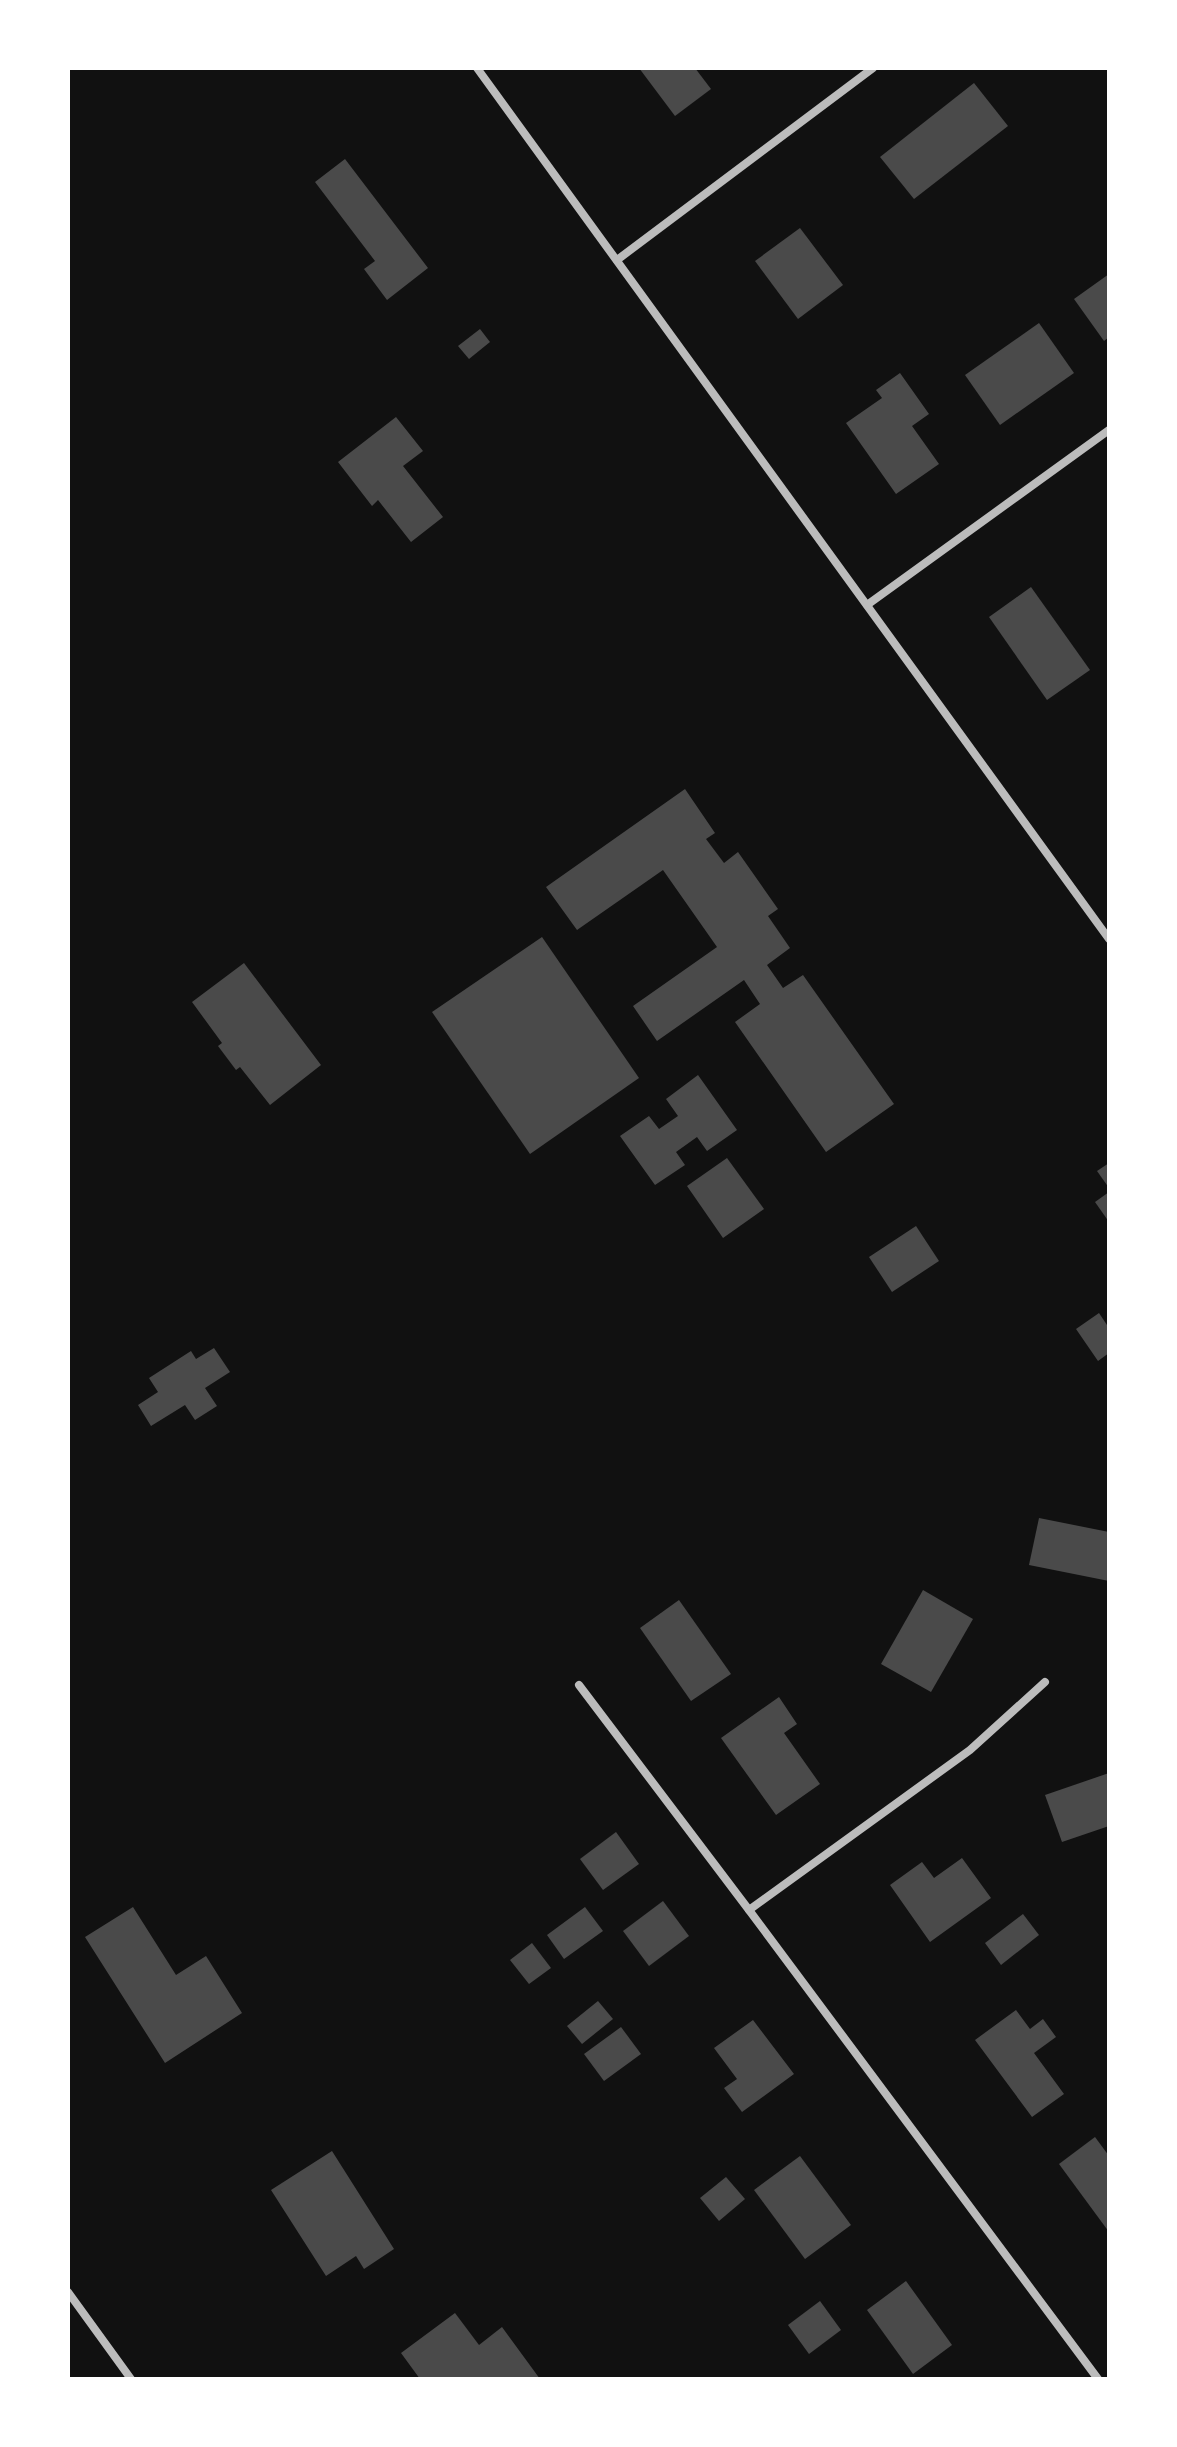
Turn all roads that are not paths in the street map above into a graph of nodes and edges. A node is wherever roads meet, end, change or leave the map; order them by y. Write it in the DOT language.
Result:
graph roads {
  1 [pos="477,68"];
  2 [pos="873,68"];
  3 [pos="617,260"];
  4 [pos="1109,430"];
  5 [pos="867,605"];
  6 [pos="1109,939"];
  7 [pos="1045,1682"];
  8 [pos="579,1685"];
  9 [pos="749,1910"];
  10 [pos="68,2292"];
  11 [pos="131,2379"];
  12 [pos="1098,2379"];
  1 -- 3 [label="street"];
  2 -- 3 [label="street"];
  3 -- 5 [label="street"];
  4 -- 5 [label="street"];
  5 -- 6 [label="street"];
  7 -- 9 [label="street"];
  8 -- 9 [label="street"];
  9 -- 12 [label="street"];
  10 -- 11 [label="street"];
}
